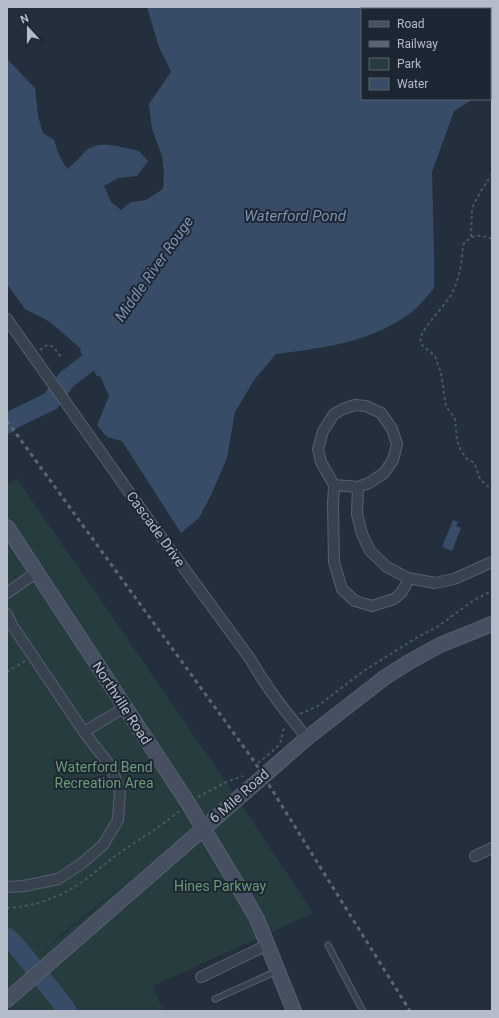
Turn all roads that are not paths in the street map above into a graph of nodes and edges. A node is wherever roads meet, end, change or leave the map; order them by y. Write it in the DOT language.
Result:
graph roads {
  1 [pos="7,319"];
  2 [pos="334,485"];
  3 [pos="358,487"];
  4 [pos="7,527"];
  5 [pos="492,562"];
  6 [pos="37,572"];
  7 [pos="408,578"];
  8 [pos="7,593"];
  9 [pos="7,614"];
  10 [pos="492,624"];
  11 [pos="125,707"];
  12 [pos="84,732"];
  13 [pos="307,738"];
  14 [pos="202,828"];
  15 [pos="492,848"];
  16 [pos="475,856"];
  17 [pos="7,886"];
  18 [pos="267,945"];
  19 [pos="328,945"];
  20 [pos="277,971"];
  21 [pos="201,977"];
  22 [pos="215,999"];
  23 [pos="7,1000"];
  24 [pos="294,1011"];
  25 [pos="363,1011"];
  1 -- 13 [label="street, Cascade Drive"];
  2 -- 3 [label="street"];
  2 -- 3 [label="street"];
  2 -- 7 [label="street"];
  3 -- 7 [label="street"];
  4 -- 6 [label="street, Northville Road"];
  5 -- 7 [label="street"];
  6 -- 8 [label="street"];
  6 -- 11 [label="street, Northville Road"];
  9 -- 12 [label="street"];
  10 -- 13 [label="street, 6 Mile Road"];
  11 -- 12 [label="street"];
  11 -- 14 [label="street, Northville Road"];
  12 -- 17 [label="street"];
  13 -- 14 [label="street, 6 Mile Road"];
  14 -- 18 [label="street, Northville Road"];
  14 -- 23 [label="street, 6 Mile Road"];
  15 -- 16 [label="street"];
  18 -- 20 [label="street, Northville Road"];
  18 -- 21 [label="street"];
  19 -- 25 [label="lane"];
  20 -- 22 [label="lane"];
  20 -- 24 [label="street, Northville Road"];
}
